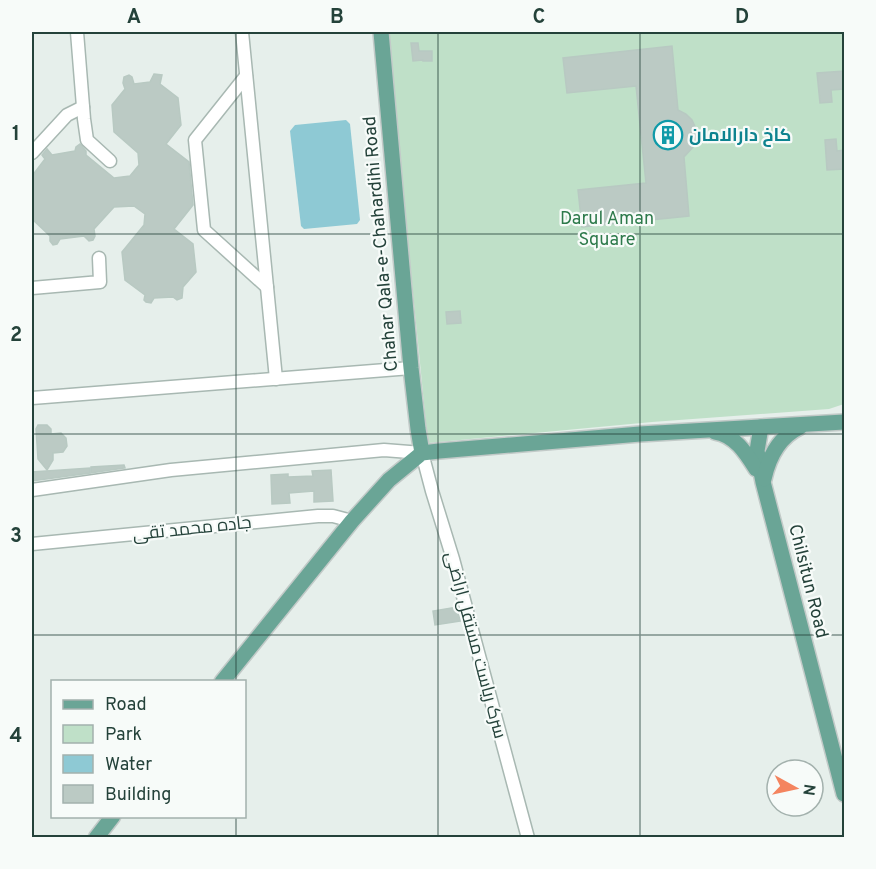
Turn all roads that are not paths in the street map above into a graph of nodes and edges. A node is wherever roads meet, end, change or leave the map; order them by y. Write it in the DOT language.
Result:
graph roads {
  1 [pos="77,32"];
  2 [pos="242,32"];
  3 [pos="381,32"];
  4 [pos="246,76"];
  5 [pos="83,107"];
  6 [pos="32,153"];
  7 [pos="110,161"];
  8 [pos="99,258"];
  9 [pos="267,287"];
  10 [pos="32,288"];
  11 [pos="411,368"];
  12 [pos="276,379"];
  13 [pos="32,398"];
  14 [pos="844,422"];
  15 [pos="804,425"];
  16 [pos="761,427"];
  17 [pos="697,431"];
  18 [pos="422,453"];
  19 [pos="763,482"];
  20 [pos="32,490"];
  21 [pos="352,521"];
  22 [pos="32,544"];
  23 [pos="223,680"];
  24 [pos="844,794"];
  25 [pos="111,818"];
  26 [pos="96,837"];
  27 [pos="528,837"];
  1 -- 5 [label="street"];
  2 -- 4 [label="street"];
  3 -- 11 [label="main road, Chahar Qala-e-Chahardihi Road"];
  4 -- 9 [label="street"];
  4 -- 9 [label="street"];
  5 -- 6 [label="street"];
  5 -- 7 [label="street"];
  8 -- 10 [label="street"];
  9 -- 12 [label="street"];
  11 -- 12 [label="street"];
  11 -- 18 [label="main road, Chahar Qala-e-Chahardihi Road"];
  12 -- 13 [label="street"];
  14 -- 15 [label="main road"];
  15 -- 16 [label="main road"];
  15 -- 19 [label="main road"];
  16 -- 17 [label="main road"];
  16 -- 19 [label="main road"];
  17 -- 18 [label="main road"];
  17 -- 19 [label="main road"];
  18 -- 20 [label="street"];
  18 -- 21 [label="main road"];
  18 -- 27 [label="street, سرک ریاست مستقل اراضی"];
  19 -- 24 [label="main road, Chilsitun Road"];
  21 -- 22 [label="street, جاده محمد تقی"];
  21 -- 23 [label="main road"];
  25 -- 26 [label="main road"];
}
